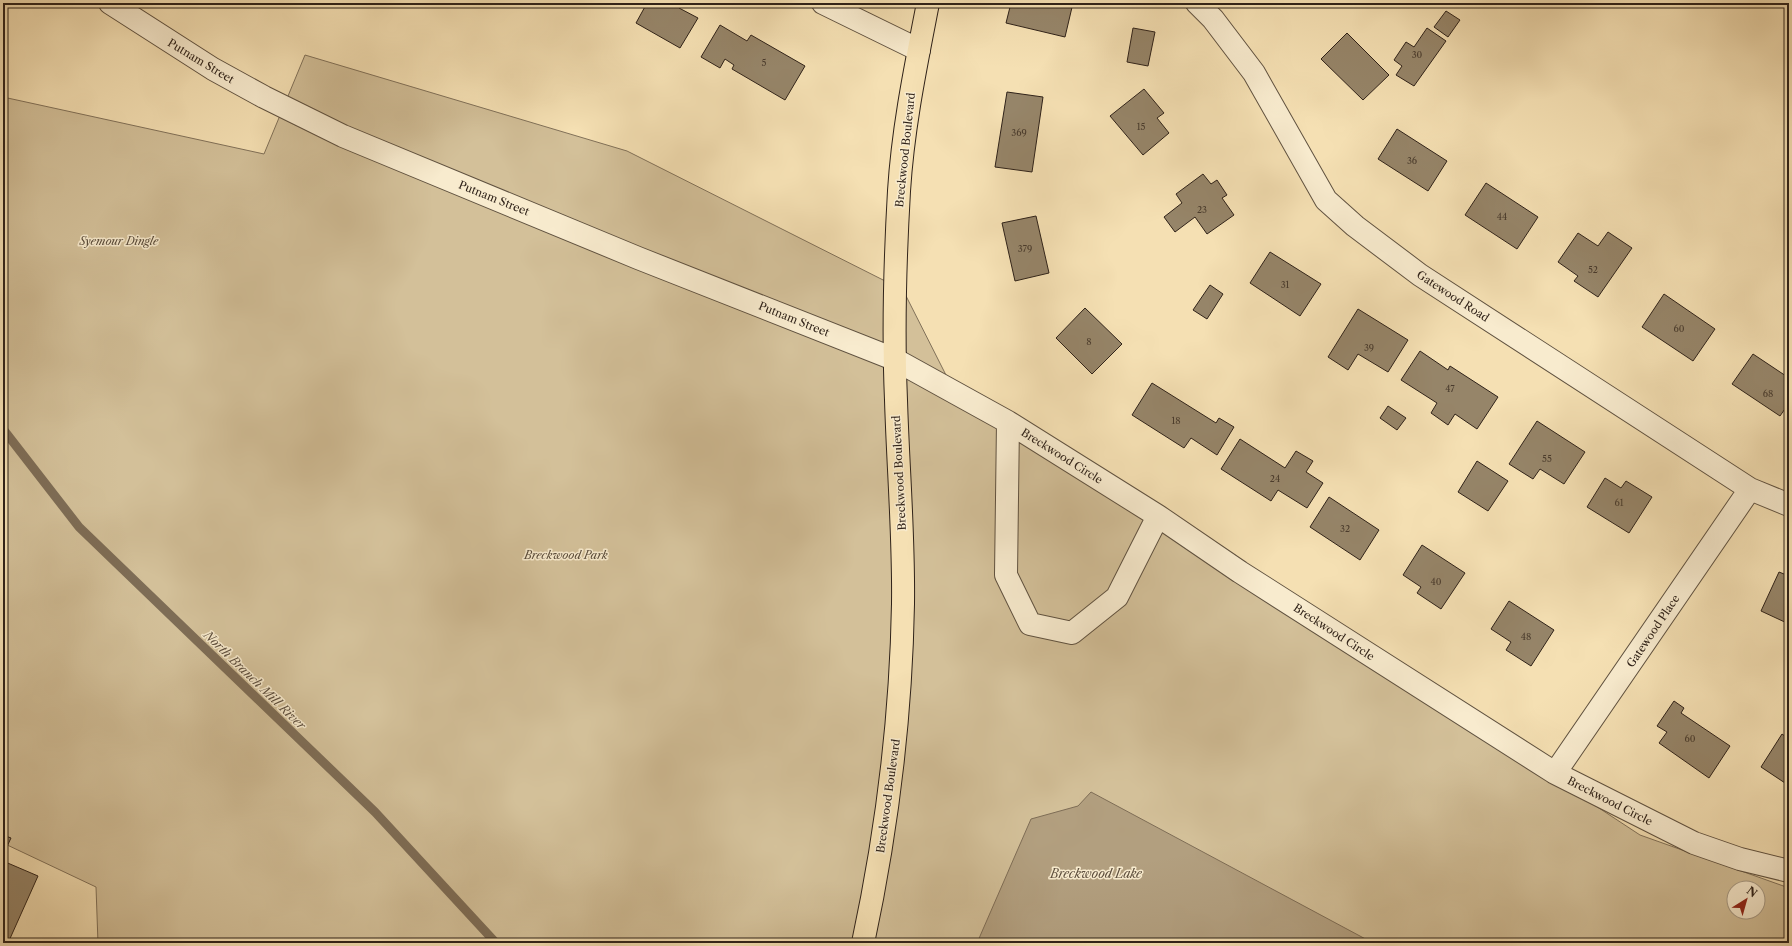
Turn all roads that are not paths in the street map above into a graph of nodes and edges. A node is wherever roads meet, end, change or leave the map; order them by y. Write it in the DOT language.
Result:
graph roads {
  1 [pos="110,3"];
  2 [pos="823,3"];
  3 [pos="928,3"];
  4 [pos="1197,3"];
  5 [pos="919,50"];
  6 [pos="894,359"];
  7 [pos="1008,422"];
  8 [pos="1750,489"];
  9 [pos="1789,505"];
  10 [pos="1158,516"];
  11 [pos="1556,773"];
  12 [pos="1789,871"];
  13 [pos="863,943"];
  1 -- 6 [label="street, Putnam Street"];
  2 -- 5 [label="street"];
  3 -- 5 [label="main road, Breckwood Boulevard"];
  4 -- 8 [label="street, Gatewood Road"];
  5 -- 6 [label="main road, Breckwood Boulevard"];
  6 -- 7 [label="street, Breckwood Circle"];
  6 -- 13 [label="main road, Breckwood Boulevard"];
  7 -- 10 [label="street, Breckwood Circle"];
  7 -- 10 [label="street"];
  8 -- 9 [label="street, Gatewood Road"];
  8 -- 11 [label="street, Gatewood Place"];
  10 -- 11 [label="street, Breckwood Circle"];
  11 -- 12 [label="street, Breckwood Circle"];
}
